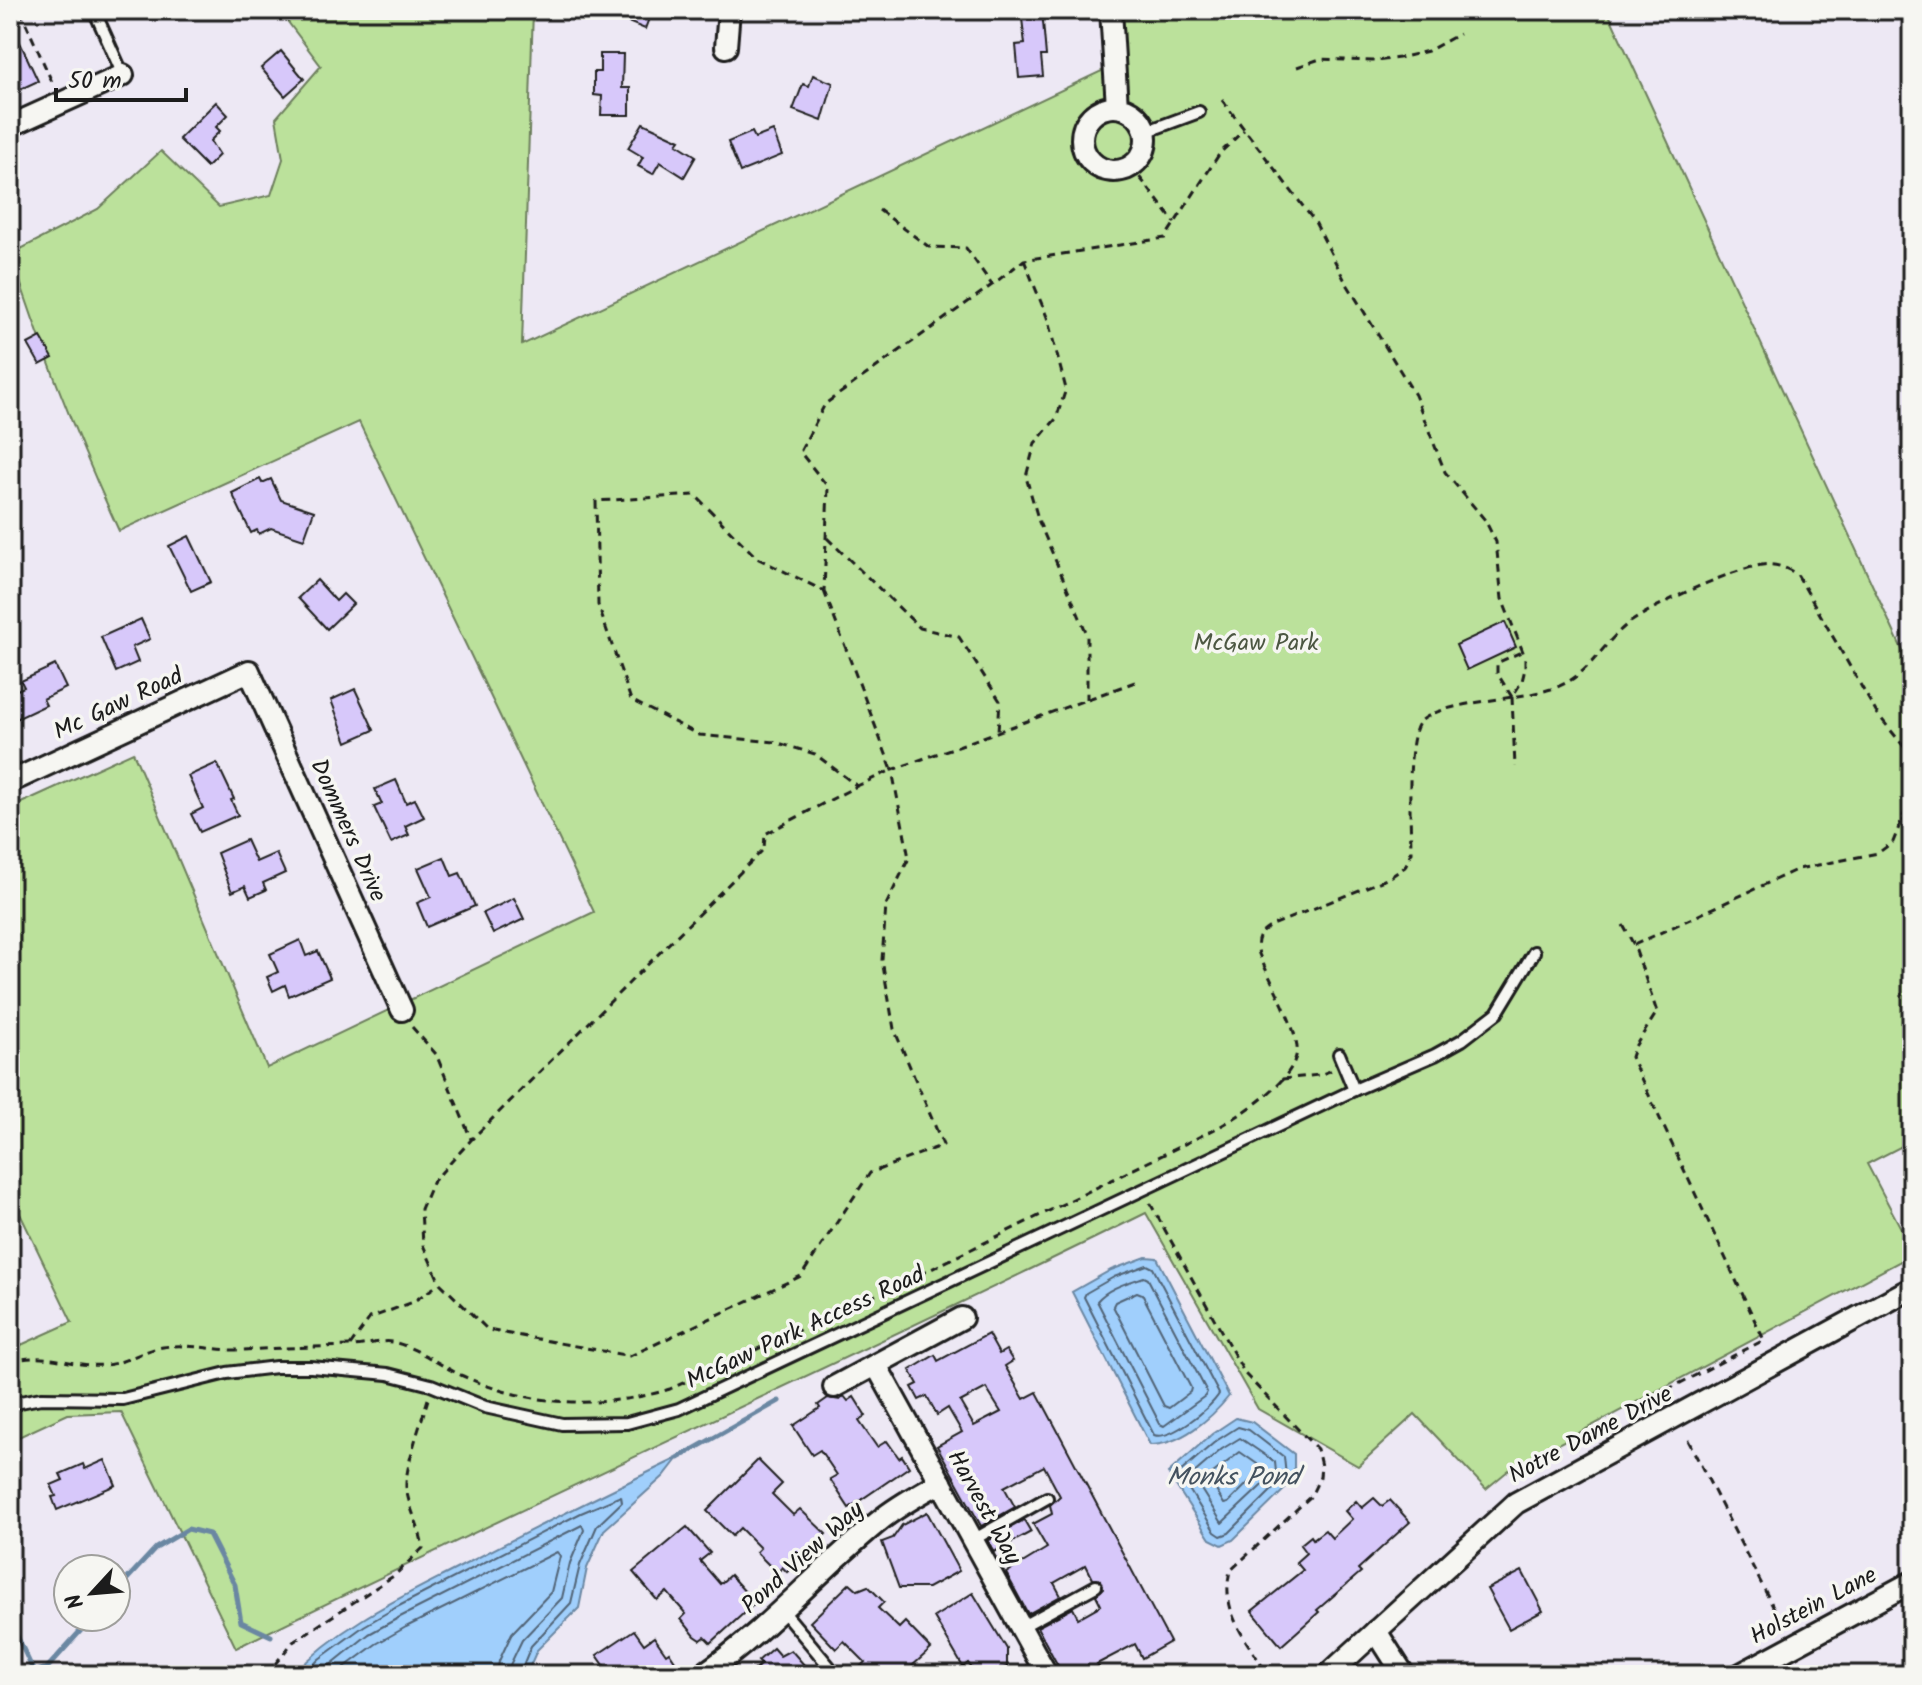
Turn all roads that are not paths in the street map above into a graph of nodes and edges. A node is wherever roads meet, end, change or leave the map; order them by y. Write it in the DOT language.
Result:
graph roads {
  1 [pos="94,10"];
  2 [pos="729,10"];
  3 [pos="1111,10"];
  4 [pos="726,47"];
  5 [pos="123,75"];
  6 [pos="1117,107"];
  7 [pos="1199,112"];
  8 [pos="10,126"];
  9 [pos="1145,132"];
  10 [pos="249,671"];
  11 [pos="10,782"];
  12 [pos="1534,952"];
  13 [pos="402,1010"];
  14 [pos="1339,1054"];
  15 [pos="1354,1090"];
  16 [pos="1912,1288"];
  17 [pos="962,1318"];
  18 [pos="876,1365"];
  19 [pos="834,1387"];
  20 [pos="10,1404"];
  21 [pos="941,1482"];
  22 [pos="1047,1498"];
  23 [pos="973,1540"];
  24 [pos="1912,1582"];
  25 [pos="1096,1586"];
  26 [pos="783,1611"];
  27 [pos="1021,1627"];
  28 [pos="1376,1631"];
  29 [pos="833,1671"];
  30 [pos="702,1675"];
  31 [pos="1047,1675"];
  32 [pos="1328,1675"];
  33 [pos="1404,1675"];
  34 [pos="1739,1675"];
  1 -- 5 [label="lane"];
  2 -- 4 [label="street"];
  3 -- 6 [label="street"];
  5 -- 8 [label="street"];
  6 -- 9 [label="street"];
  6 -- 9 [label="street"];
  7 -- 9 [label="lane"];
  10 -- 11 [label="street, Mc Gaw Road"];
  10 -- 13 [label="street, Dommers Drive"];
  12 -- 15 [label="lane, McGaw Park Access Road"];
  14 -- 15 [label="lane"];
  15 -- 20 [label="lane, McGaw Park Access Road"];
  16 -- 28 [label="street, Notre Dame Drive"];
  17 -- 18 [label="street"];
  18 -- 19 [label="street"];
  18 -- 21 [label="street, Harvest Way"];
  21 -- 23 [label="street, Harvest Way"];
  21 -- 26 [label="street, Pond View Way"];
  22 -- 23 [label="lane"];
  23 -- 27 [label="street, Harvest Way"];
  24 -- 34 [label="street, Holstein Lane"];
  25 -- 27 [label="lane"];
  26 -- 29 [label="lane"];
  26 -- 30 [label="street, Pond View Way"];
  27 -- 31 [label="street, Harvest Way"];
  28 -- 32 [label="street, Notre Dame Drive"];
  28 -- 33 [label="street"];
}
